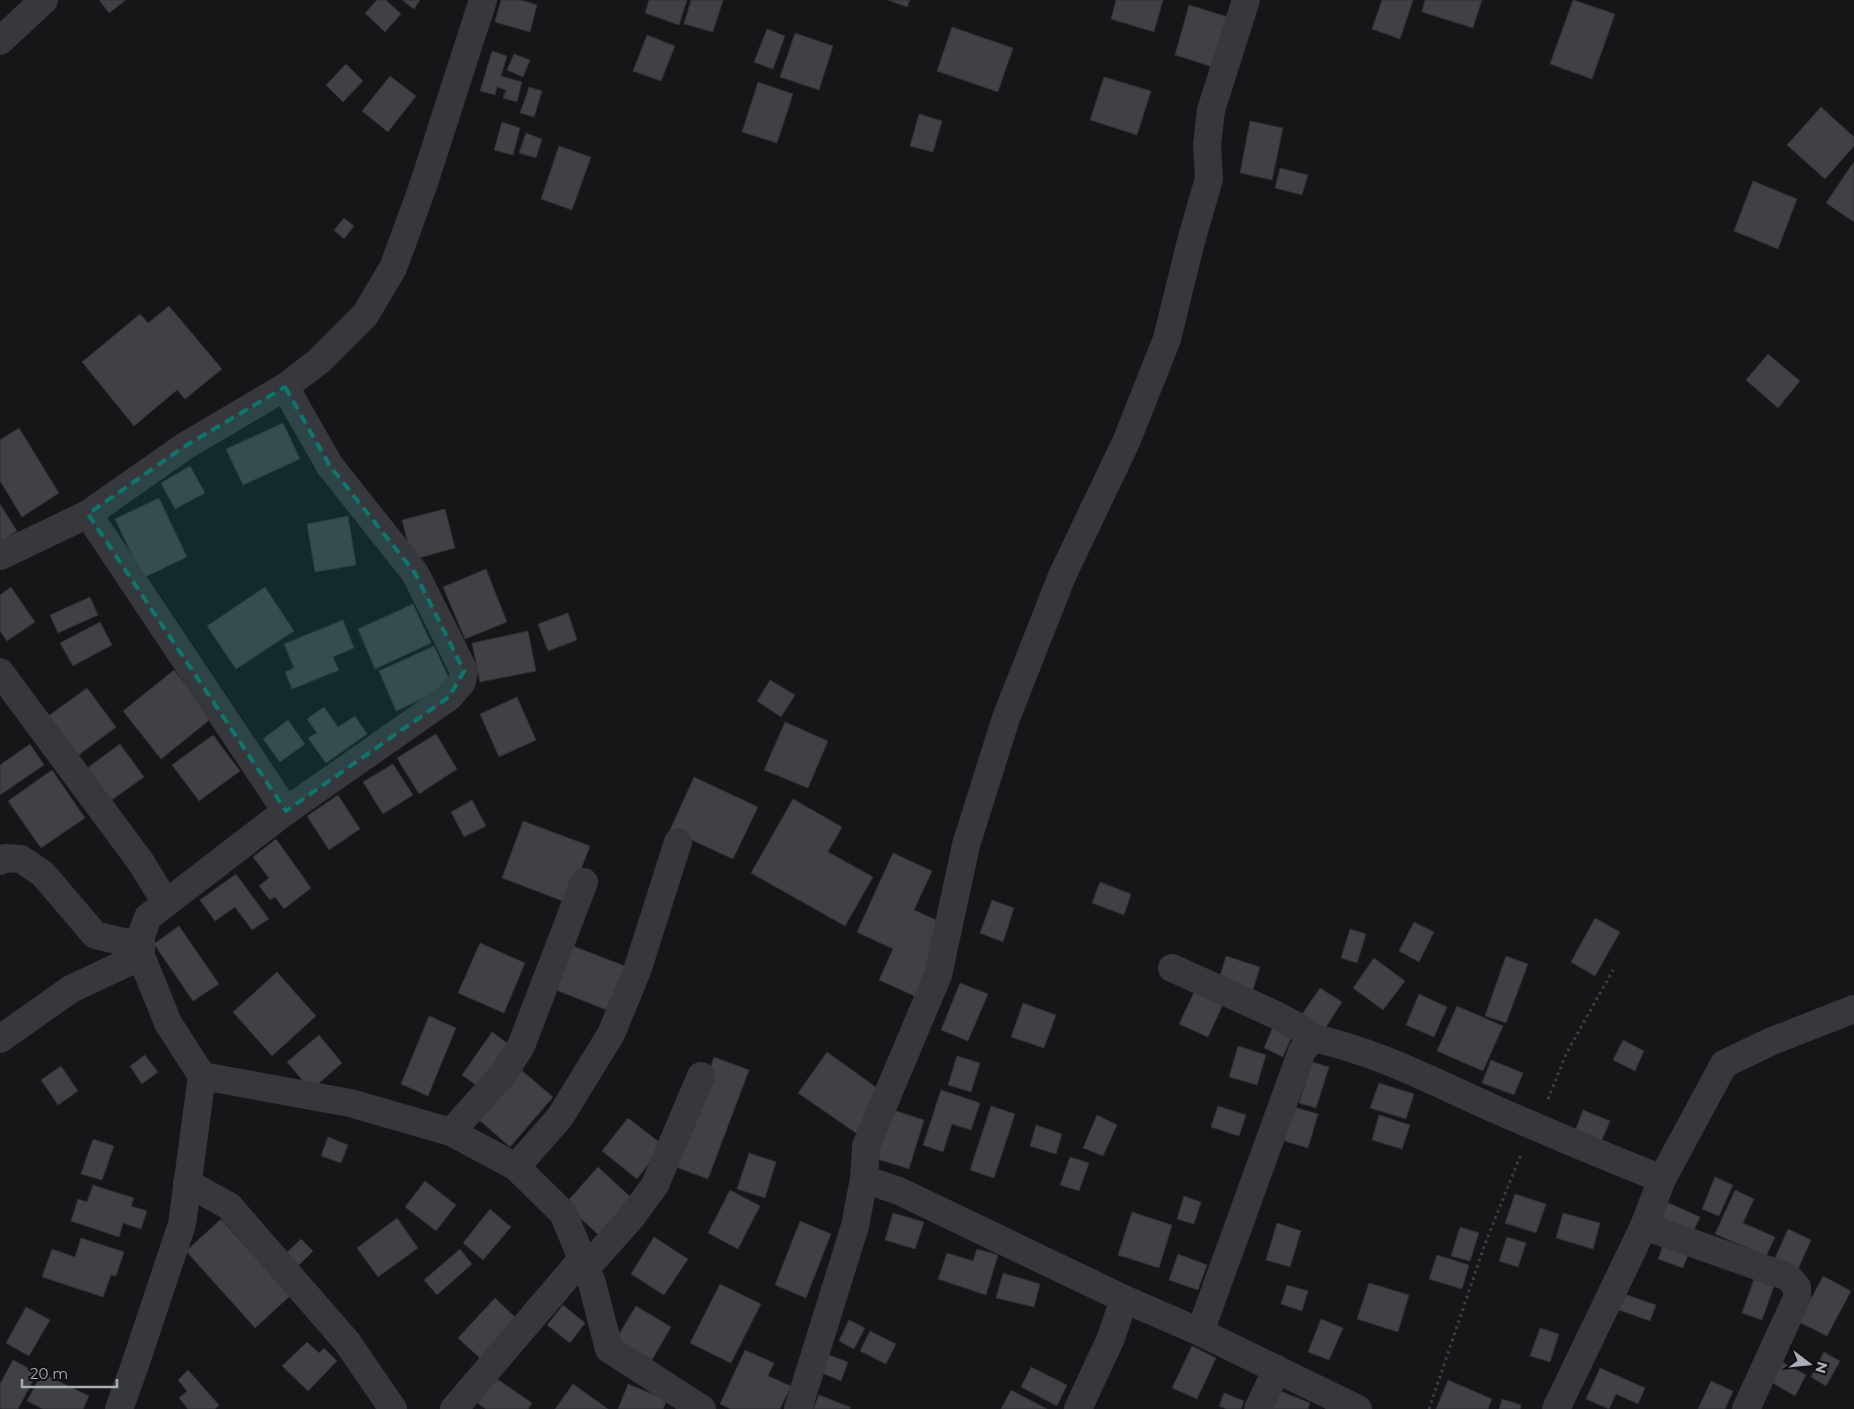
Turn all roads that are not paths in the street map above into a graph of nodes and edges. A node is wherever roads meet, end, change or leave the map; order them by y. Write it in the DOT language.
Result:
graph roads {
  1 [pos="44,0"];
  2 [pos="483,0"];
  3 [pos="1246,0"];
  4 [pos="0,40"];
  5 [pos="285,387"];
  6 [pos="88,514"];
  7 [pos="0,556"];
  8 [pos="0,672"];
  9 [pos="286,811"];
  10 [pos="678,842"];
  11 [pos="0,861"];
  12 [pos="584,882"];
  13 [pos="166,902"];
  14 [pos="141,951"];
  15 [pos="1172,968"];
  16 [pos="1854,1009"];
  17 [pos="1313,1038"];
  18 [pos="0,1040"];
  19 [pos="202,1076"];
  20 [pos="701,1076"];
  21 [pos="451,1132"];
  22 [pos="516,1167"];
  23 [pos="864,1179"];
  24 [pos="1662,1179"];
  25 [pos="187,1183"];
  26 [pos="1644,1226"];
  27 [pos="584,1264"];
  28 [pos="1124,1299"];
  29 [pos="1200,1332"];
  30 [pos="1277,1369"];
  31 [pos="119,1409"];
  32 [pos="393,1409"];
  33 [pos="454,1409"];
  34 [pos="702,1409"];
  35 [pos="798,1409"];
  36 [pos="1078,1409"];
  37 [pos="1258,1409"];
  38 [pos="1358,1409"];
  39 [pos="1556,1409"];
  40 [pos="1746,1409"];
  1 -- 4 [label="street"];
  2 -- 5 [label="street"];
  3 -- 23 [label="street"];
  5 -- 6 [label="street"];
  5 -- 9 [label="street"];
  6 -- 7 [label="street"];
  6 -- 9 [label="street"];
  8 -- 13 [label="street"];
  9 -- 13 [label="street"];
  10 -- 22 [label="street"];
  11 -- 14 [label="street"];
  12 -- 21 [label="street"];
  13 -- 14 [label="street"];
  14 -- 18 [label="street"];
  14 -- 19 [label="street"];
  15 -- 17 [label="street"];
  16 -- 24 [label="street"];
  17 -- 24 [label="street"];
  17 -- 29 [label="street"];
  19 -- 21 [label="street"];
  19 -- 25 [label="street"];
  20 -- 27 [label="street"];
  21 -- 22 [label="street"];
  22 -- 27 [label="street"];
  23 -- 28 [label="street"];
  23 -- 35 [label="street"];
  24 -- 26 [label="street"];
  25 -- 31 [label="street"];
  25 -- 32 [label="street"];
  26 -- 39 [label="street"];
  26 -- 40 [label="street"];
  27 -- 33 [label="street"];
  27 -- 34 [label="street"];
  28 -- 29 [label="street"];
  28 -- 36 [label="street"];
  29 -- 30 [label="street"];
  30 -- 37 [label="street"];
  30 -- 38 [label="street"];
}
